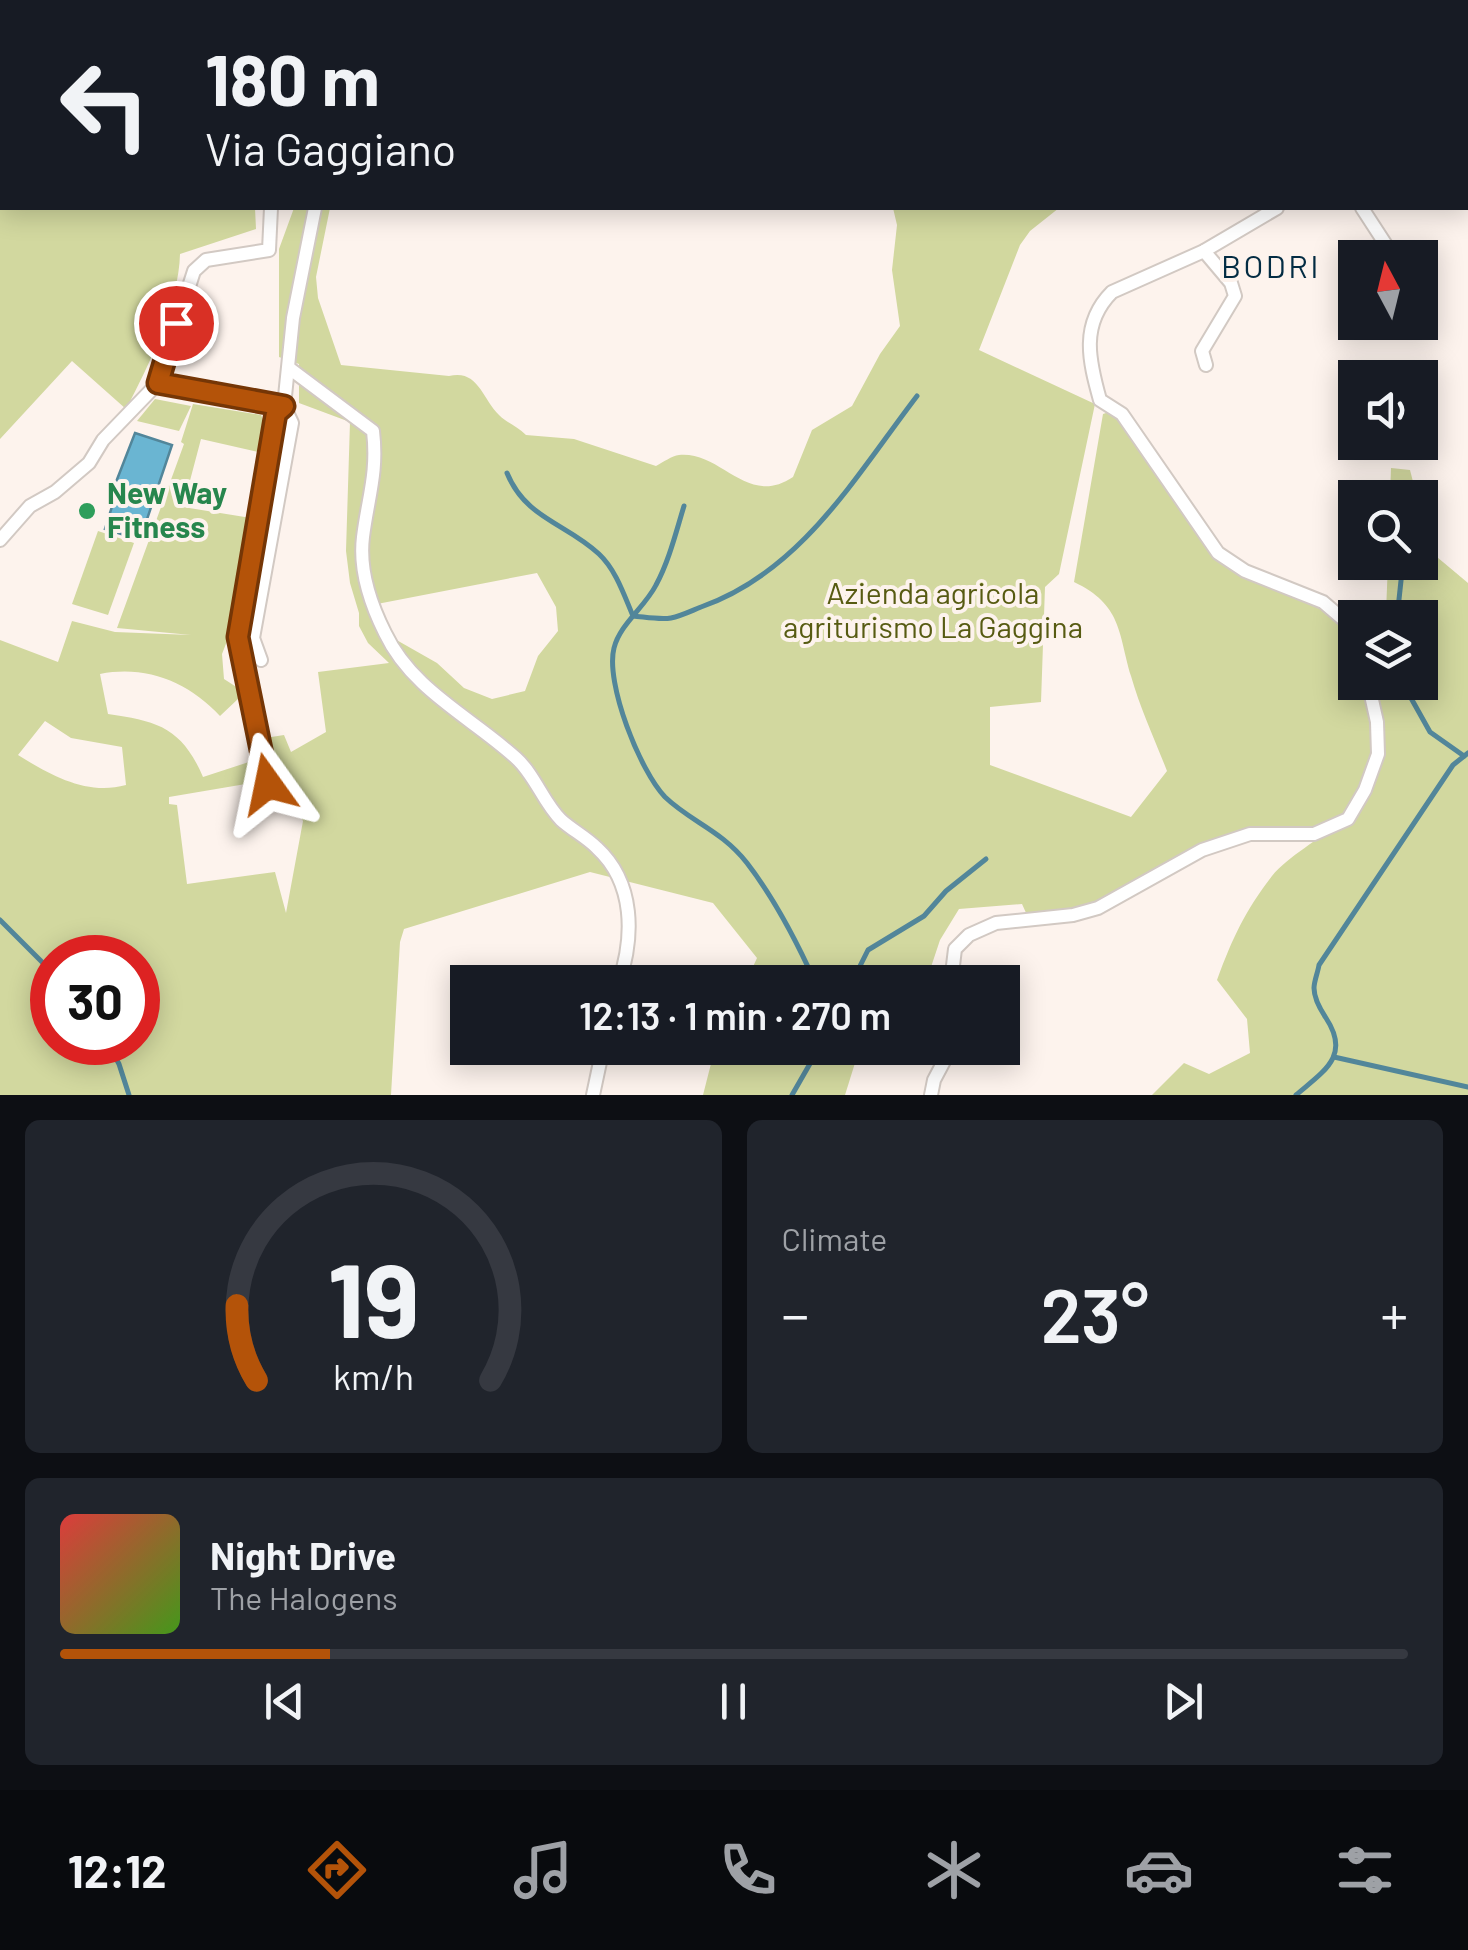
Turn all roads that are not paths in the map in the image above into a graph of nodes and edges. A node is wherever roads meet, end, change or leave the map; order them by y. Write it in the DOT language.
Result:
graph roads {
  1 [pos="271,210"];
  2 [pos="314,210"];
  3 [pos="1274,210"];
  4 [pos="1363,210"];
  5 [pos="1383,240"];
  6 [pos="1204,251"];
  7 [pos="1206,365"];
  8 [pos="289,368"];
  9 [pos="158,383"];
  10 [pos="284,406"];
  11 [pos="0,540"];
  12 [pos="1338,615"];
  13 [pos="261,660"];
  14 [pos="1372,700"];
  15 [pos="267,790"];
  16 [pos="625,965"];
  17 [pos="953,965"];
  18 [pos="598,1065"];
  19 [pos="942,1065"];
  20 [pos="592,1095"];
  21 [pos="931,1095"];
  1 -- 9 [label="street"];
  2 -- 8 [label="street"];
  3 -- 6 [label="street"];
  4 -- 5 [label="street"];
  6 -- 7 [label="street"];
  6 -- 12 [label="street"];
  8 -- 10 [label="street"];
  8 -- 16 [label="street"];
  9 -- 10 [label="street"];
  9 -- 11 [label="street"];
  10 -- 13 [label="street"];
  10 -- 15 [label="street"];
  14 -- 17 [label="street"];
  18 -- 20 [label="street"];
  19 -- 21 [label="street"];
}
